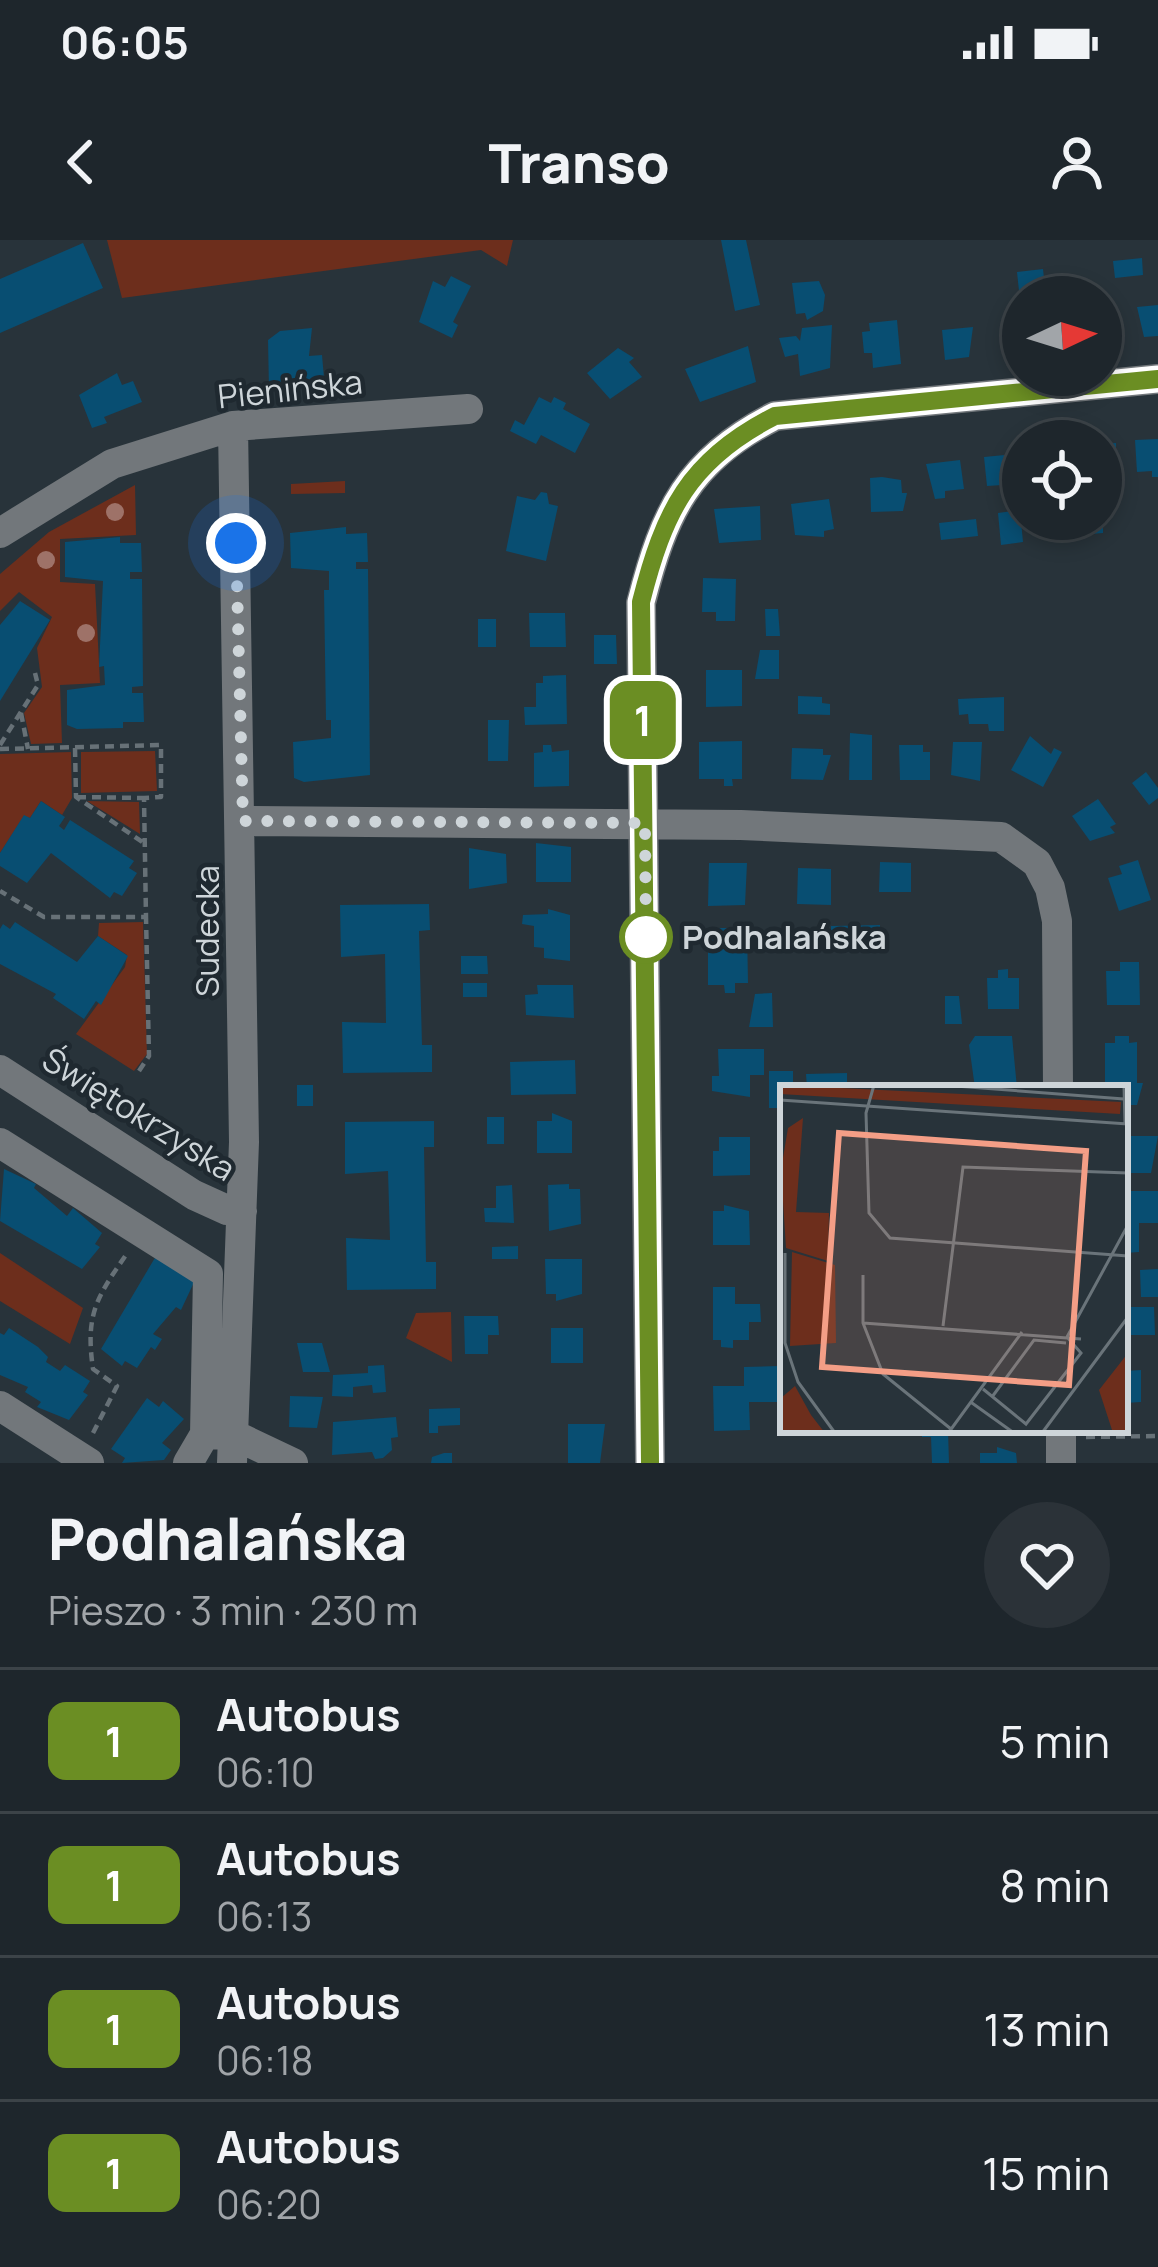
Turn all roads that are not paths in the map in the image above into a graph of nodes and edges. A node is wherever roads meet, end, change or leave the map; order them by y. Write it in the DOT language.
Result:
graph roads {
  1 [pos="1158,379"];
  2 [pos="468,409"];
  3 [pos="233,426"];
  4 [pos="0,533"];
  5 [pos="243,821"];
  6 [pos="645,823"];
  7 [pos="0,1070"];
  8 [pos="1058,1085"];
  9 [pos="0,1143"];
  10 [pos="242,1211"];
  11 [pos="0,1406"];
  12 [pos="1074,1434"];
  13 [pos="224,1444"];
  14 [pos="85,1460"];
  15 [pos="188,1463"];
  16 [pos="292,1463"];
  17 [pos="650,1463"];
  18 [pos="1061,1463"];
  1 -- 6 [label="street"];
  2 -- 3 [label="street, Pienińska"];
  3 -- 4 [label="street, Pienińska"];
  3 -- 5 [label="street, Sudecka"];
  5 -- 6 [label="street"];
  5 -- 10 [label="street, Sudecka"];
  6 -- 8 [label="street"];
  6 -- 17 [label="street"];
  7 -- 10 [label="street, Świętokrzyska"];
  9 -- 13 [label="street"];
  10 -- 13 [label="street, Sudecka"];
  11 -- 14 [label="street"];
  12 -- 18 [label="street"];
  13 -- 15 [label="street"];
  13 -- 16 [label="street"];
}
